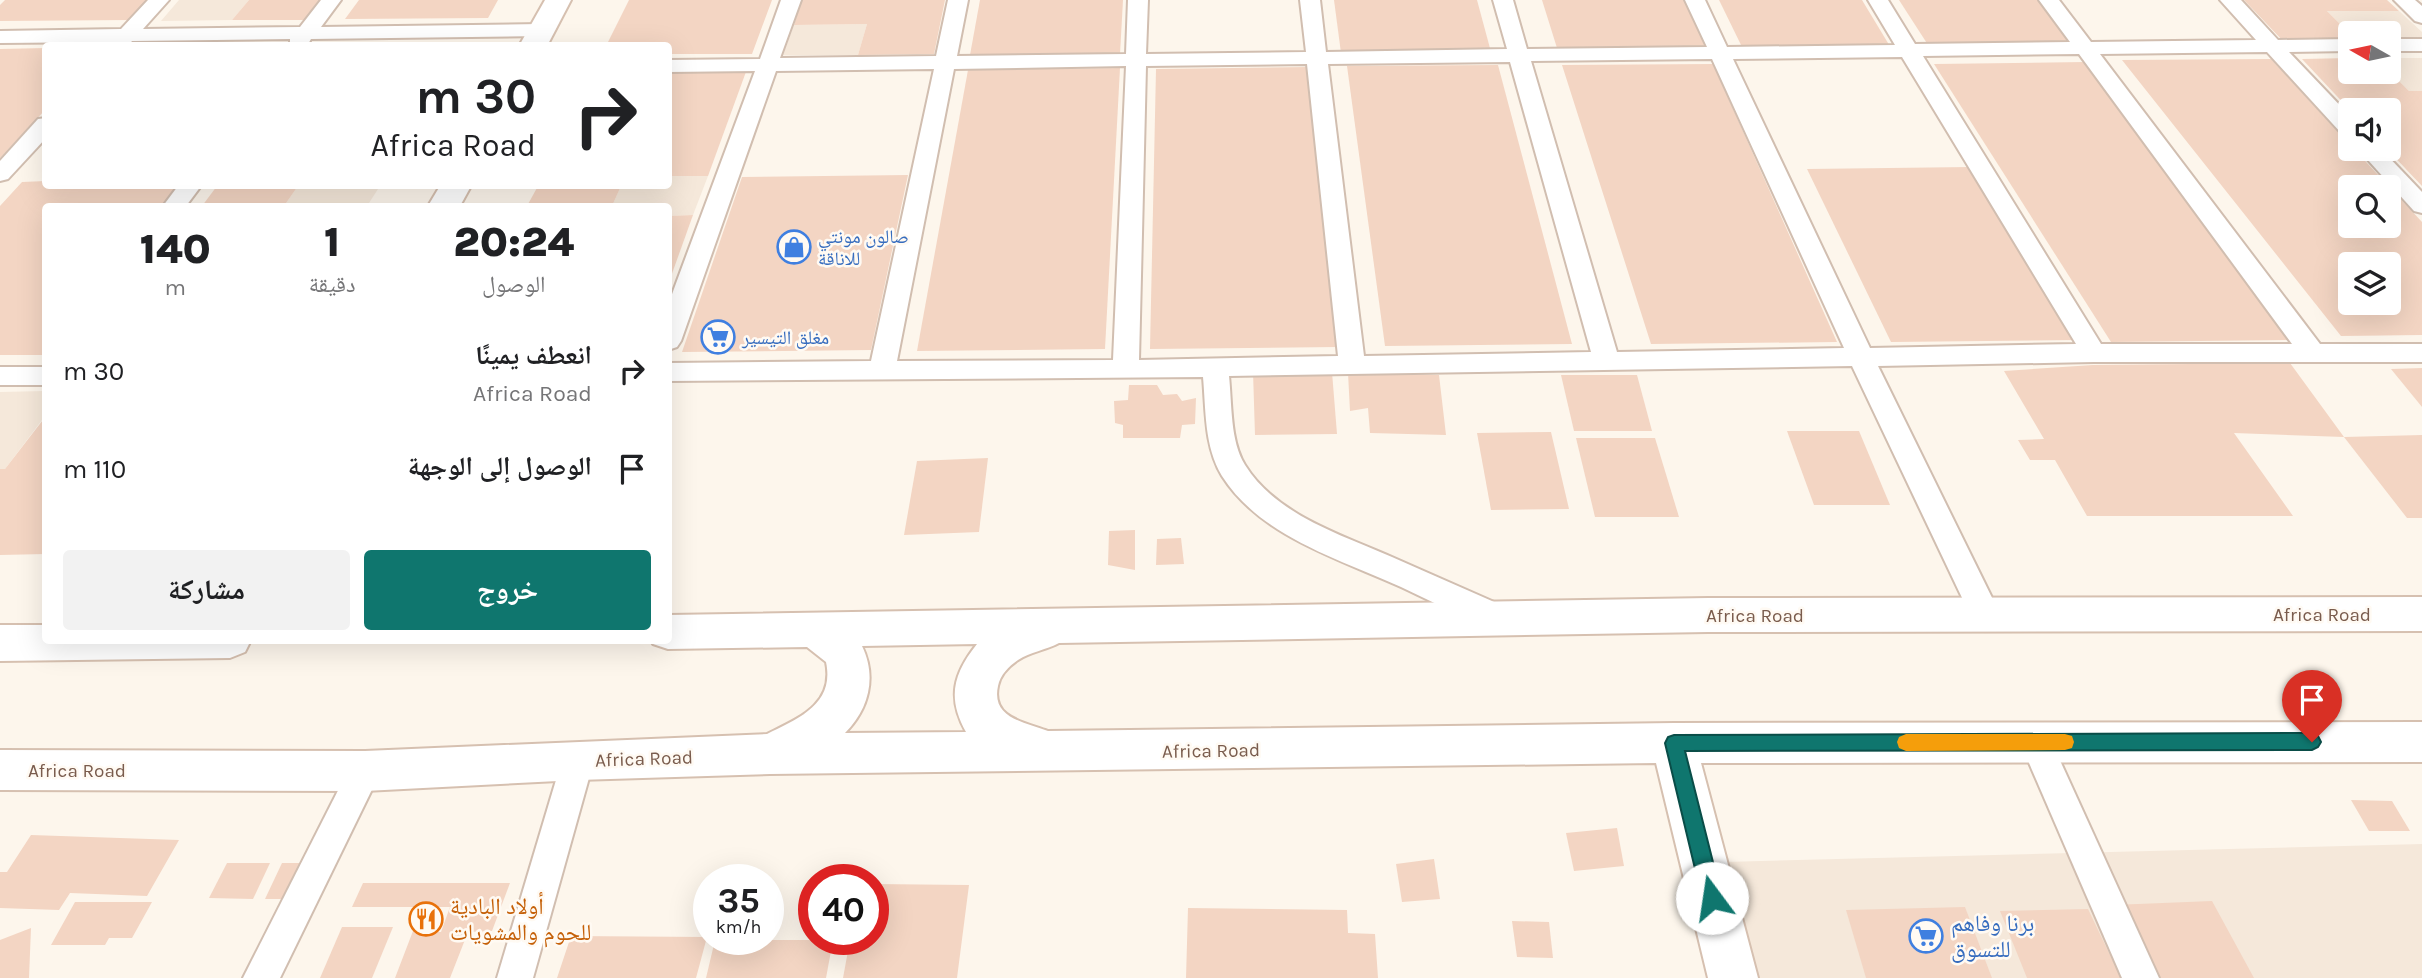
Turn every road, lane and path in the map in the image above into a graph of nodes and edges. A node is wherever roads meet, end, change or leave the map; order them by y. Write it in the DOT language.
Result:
graph roads {
  1 [pos="159,0"];
  2 [pos="331,0"];
  3 [pos="558,0"];
  4 [pos="791,0"];
  5 [pos="958,0"];
  6 [pos="1138,0"];
  7 [pos="1310,0"];
  8 [pos="1503,0"];
  9 [pos="1695,0"];
  10 [pos="1878,0"];
  11 [pos="2049,0"];
  12 [pos="2230,0"];
  13 [pos="2404,0"];
  14 [pos="2422,17"];
  15 [pos="0,37"];
  16 [pos="537,38"];
  17 [pos="301,39"];
  18 [pos="122,41"];
  19 [pos="2401,45"];
  20 [pos="2422,45"];
  21 [pos="2273,46"];
  22 [pos="2338,46"];
  23 [pos="2086,48"];
  24 [pos="1908,50"];
  25 [pos="1718,54"];
  26 [pos="1518,56"];
  27 [pos="1318,57"];
  28 [pos="1136,60"];
  29 [pos="946,64"];
  30 [pos="769,65"];
  31 [pos="672,66"];
  32 [pos="2338,116"];
  33 [pos="42,128"];
  34 [pos="2380,161"];
  35 [pos="0,174"];
  36 [pos="188,189"];
  37 [pos="176,203"];
  38 [pos="2422,206"];
  39 [pos="672,330"];
  40 [pos="2312,352"];
  41 [pos="2094,353"];
  42 [pos="2422,353"];
  43 [pos="1606,359"];
  44 [pos="1862,359"];
  45 [pos="1352,363"];
  46 [pos="1215,366"];
  47 [pos="1126,369"];
  48 [pos="882,370"];
  49 [pos="672,372"];
  50 [pos="0,376"];
  51 [pos="42,376"];
  52 [pos="1985,614"];
  53 [pos="2422,614"];
  54 [pos="1502,619"];
  55 [pos="1058,627"];
  56 [pos="809,630"];
  57 [pos="672,632"];
  58 [pos="0,643"];
  59 [pos="42,643"];
  60 [pos="2422,741"];
  61 [pos="2036,742"];
  62 [pos="1674,743"];
  63 [pos="1054,751"];
  64 [pos="770,754"];
  65 [pos="578,760"];
  66 [pos="0,770"];
  67 [pos="365,771"];
  68 [pos="261,978"];
  69 [pos="515,978"];
  70 [pos="1733,978"];
  71 [pos="2141,978"];
  1 -- 18 [label="street"];
  2 -- 17 [label="street"];
  3 -- 16 [label="street"];
  4 -- 30 [label="street"];
  5 -- 29 [label="street"];
  6 -- 28 [label="street"];
  7 -- 27 [label="street"];
  8 -- 26 [label="street"];
  9 -- 25 [label="street"];
  10 -- 24 [label="street"];
  11 -- 23 [label="street"];
  12 -- 21 [label="street"];
  13 -- 14 [label="street"];
  15 -- 18 [label="street"];
  16 -- 17 [label="street"];
  17 -- 18 [label="street"];
  19 -- 20 [label="street"];
  21 -- 22 [label="street"];
  21 -- 23 [label="street"];
  21 -- 32 [label="street"];
  23 -- 24 [label="street"];
  23 -- 40 [label="street"];
  24 -- 25 [label="street"];
  24 -- 41 [label="street"];
  25 -- 26 [label="street"];
  25 -- 44 [label="street"];
  26 -- 27 [label="street"];
  26 -- 43 [label="street"];
  27 -- 28 [label="street"];
  27 -- 45 [label="street"];
  28 -- 29 [label="street"];
  28 -- 47 [label="street"];
  29 -- 30 [label="street"];
  29 -- 48 [label="street"];
  30 -- 31 [label="street"];
  30 -- 39 [label="street"];
  33 -- 35 [label="street"];
  34 -- 38 [label="street"];
  36 -- 37 [label="street"];
  40 -- 41 [label="street"];
  40 -- 42 [label="street"];
  41 -- 44 [label="street"];
  43 -- 44 [label="street"];
  43 -- 45 [label="street"];
  44 -- 52 [label="street"];
  45 -- 46 [label="street"];
  46 -- 47 [label="street"];
  46 -- 54 [label="street"];
  47 -- 48 [label="street"];
  48 -- 49 [label="street"];
  50 -- 51 [label="street"];
  52 -- 53 [label="street, Africa Road"];
  52 -- 54 [label="street, Africa Road"];
  54 -- 55 [label="street, Africa Road"];
  55 -- 56 [label="street, Africa Road"];
  55 -- 63 [label="street"];
  56 -- 57 [label="street, Africa Road"];
  56 -- 64 [label="street"];
  58 -- 59 [label="street"];
  60 -- 61 [label="street, Africa Road"];
  61 -- 62 [label="street, Africa Road"];
  61 -- 71 [label="street"];
  62 -- 63 [label="street, Africa Road"];
  62 -- 70 [label="street"];
  63 -- 64 [label="street, Africa Road"];
  64 -- 65 [label="street, Africa Road"];
  65 -- 67 [label="street, Africa Road"];
  65 -- 69 [label="street"];
  66 -- 67 [label="street, Africa Road"];
  67 -- 68 [label="street"];
}
